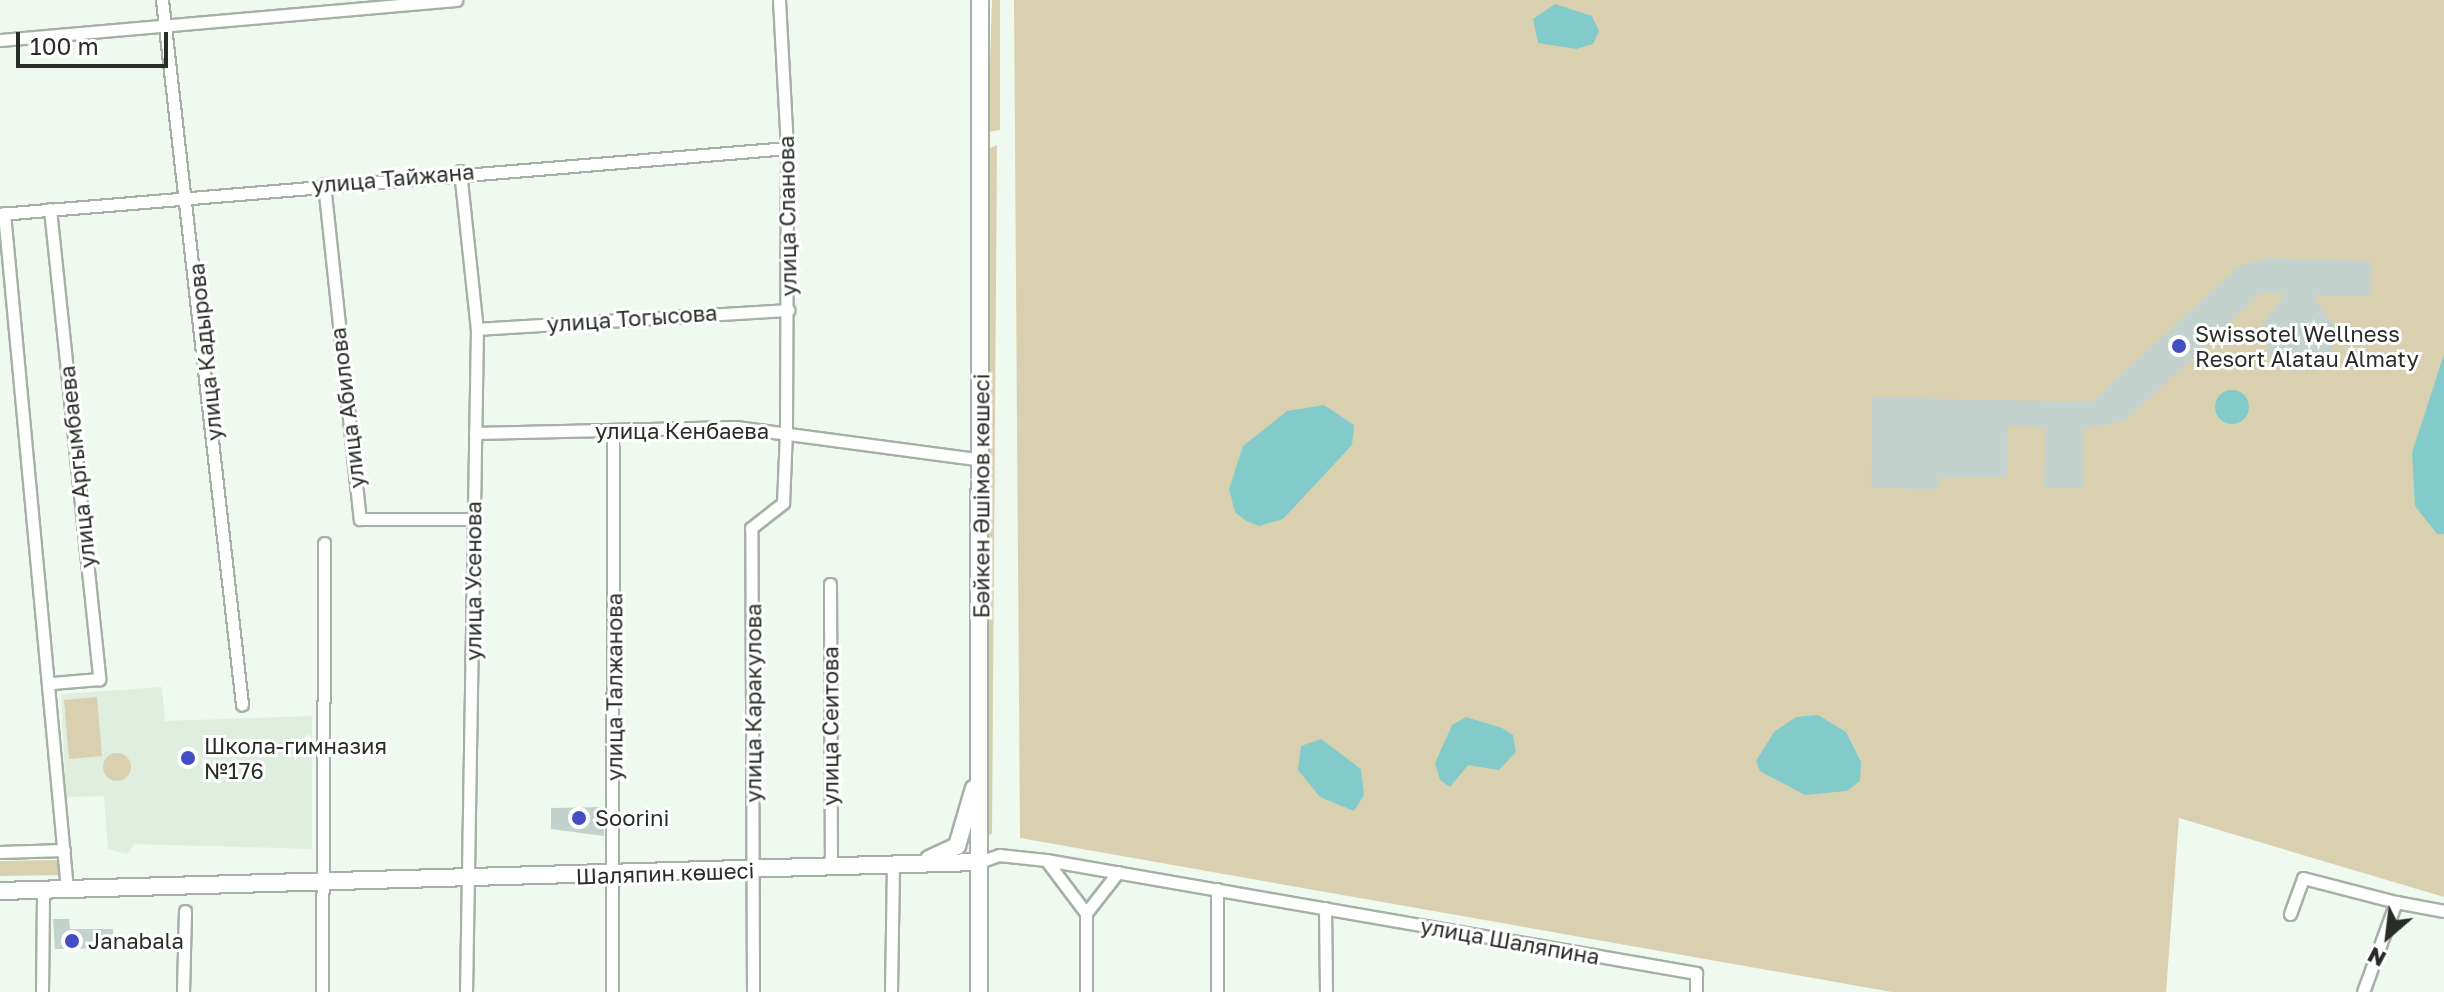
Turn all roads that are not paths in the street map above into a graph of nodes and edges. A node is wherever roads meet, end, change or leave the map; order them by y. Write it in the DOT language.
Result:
graph roads {
  1 [pos="162,0"];
  2 [pos="456,0"];
  3 [pos="779,0"];
  4 [pos="980,0"];
  5 [pos="164,26"];
  6 [pos="0,40"];
  7 [pos="787,148"];
  8 [pos="460,171"];
  9 [pos="324,184"];
  10 [pos="188,197"];
  11 [pos="50,209"];
  12 [pos="2,213"];
  13 [pos="788,310"];
  14 [pos="477,329"];
  15 [pos="613,430"];
  16 [pos="786,431"];
  17 [pos="475,433"];
  18 [pos="982,460"];
  19 [pos="474,519"];
  20 [pos="324,543"];
  21 [pos="830,584"];
  22 [pos="52,683"];
  23 [pos="242,704"];
  24 [pos="981,763"];
  25 [pos="64,850"];
  26 [pos="0,852"];
  27 [pos="1046,860"];
  28 [pos="979,862"];
  29 [pos="893,867"];
  30 [pos="831,868"];
  31 [pos="753,870"];
  32 [pos="1118,872"];
  33 [pos="614,874"];
  34 [pos="470,881"];
  35 [pos="324,882"];
  36 [pos="1217,889"];
  37 [pos="67,890"];
  38 [pos="0,891"];
  39 [pos="43,891"];
  40 [pos="2395,904"];
  41 [pos="1325,908"];
  42 [pos="185,911"];
  43 [pos="2444,911"];
  44 [pos="1086,913"];
  45 [pos="2290,914"];
  46 [pos="42,992"];
  47 [pos="183,992"];
  48 [pos="322,992"];
  49 [pos="466,992"];
  50 [pos="612,992"];
  51 [pos="753,992"];
  52 [pos="891,992"];
  53 [pos="979,992"];
  54 [pos="1086,992"];
  55 [pos="1217,992"];
  56 [pos="1326,992"];
  57 [pos="1696,992"];
  58 [pos="2363,992"];
  1 -- 5 [label="street, улица Кадырова"];
  2 -- 5 [label="street"];
  3 -- 7 [label="street, улица Сланова"];
  4 -- 18 [label="main road, Бәйкен Әшімов көшесі"];
  5 -- 6 [label="street"];
  5 -- 10 [label="street, улица Кадырова"];
  7 -- 8 [label="street, улица Тайжана"];
  7 -- 13 [label="street, улица Сланова"];
  8 -- 9 [label="street, улица Тайжана"];
  8 -- 14 [label="street, улица Усенова"];
  9 -- 10 [label="street, улица Тайжана"];
  9 -- 19 [label="street, улица Абилова"];
  10 -- 11 [label="street, улица Тайжана"];
  10 -- 23 [label="street, улица Кадырова"];
  11 -- 12 [label="street, улица Тайжана"];
  11 -- 22 [label="street, улица Аргымбаева"];
  12 -- 22 [label="street, улица Аргымбаева"];
  13 -- 14 [label="street, улица Тогысова"];
  13 -- 16 [label="street, улица Сланова"];
  14 -- 17 [label="street, улица Усенова"];
  15 -- 16 [label="street, улица Кенбаева"];
  15 -- 17 [label="street, улица Кенбаева"];
  15 -- 33 [label="street, улица Талжанова"];
  16 -- 18 [label="street, улица Кенбаева"];
  16 -- 31 [label="street, улица Каракулова"];
  17 -- 19 [label="street, улица Усенова"];
  18 -- 24 [label="main road, Бәйкен Әшімов көшесі"];
  19 -- 34 [label="street, улица Усенова"];
  20 -- 35 [label="street"];
  21 -- 30 [label="street, улица Сеитова"];
  22 -- 25 [label="street, улица Аргымбаева"];
  24 -- 28 [label="main road, Бәйкен Әшімов көшесі"];
  24 -- 29 [label="main road"];
  25 -- 26 [label="street"];
  25 -- 37 [label="street, улица Аргымбаева"];
  27 -- 28 [label="street, Шаляпин көшесі"];
  27 -- 32 [label="street, Шаляпин көшесі"];
  27 -- 44 [label="street"];
  28 -- 29 [label="main road, Шаляпин көшесі"];
  28 -- 53 [label="main road, Бәйкен Әшімов көшесі"];
  29 -- 30 [label="main road, Шаляпин көшесі"];
  29 -- 52 [label="street"];
  30 -- 31 [label="main road, Шаляпин көшесі"];
  31 -- 33 [label="main road, Шаляпин көшесі"];
  31 -- 51 [label="street, улица Каракулова"];
  32 -- 36 [label="street, Шаляпин көшесі"];
  32 -- 44 [label="street"];
  33 -- 34 [label="main road, Шаляпин көшесі"];
  33 -- 50 [label="street, улица Талжанова"];
  34 -- 35 [label="main road, Шаляпин көшесі"];
  34 -- 49 [label="street, улица Усенова"];
  35 -- 37 [label="main road, Шаляпин көшесі"];
  35 -- 48 [label="street"];
  36 -- 41 [label="street, Шаляпин көшесі"];
  36 -- 55 [label="street"];
  37 -- 39 [label="main road, Шаляпин көшесі"];
  38 -- 39 [label="main road, Шаляпин көшесі"];
  39 -- 46 [label="street"];
  40 -- 43 [label="street"];
  40 -- 45 [label="street"];
  40 -- 58 [label="street"];
  41 -- 56 [label="street"];
  41 -- 57 [label="street, улица Шаляпина"];
  42 -- 47 [label="street"];
  44 -- 54 [label="street"];
}
